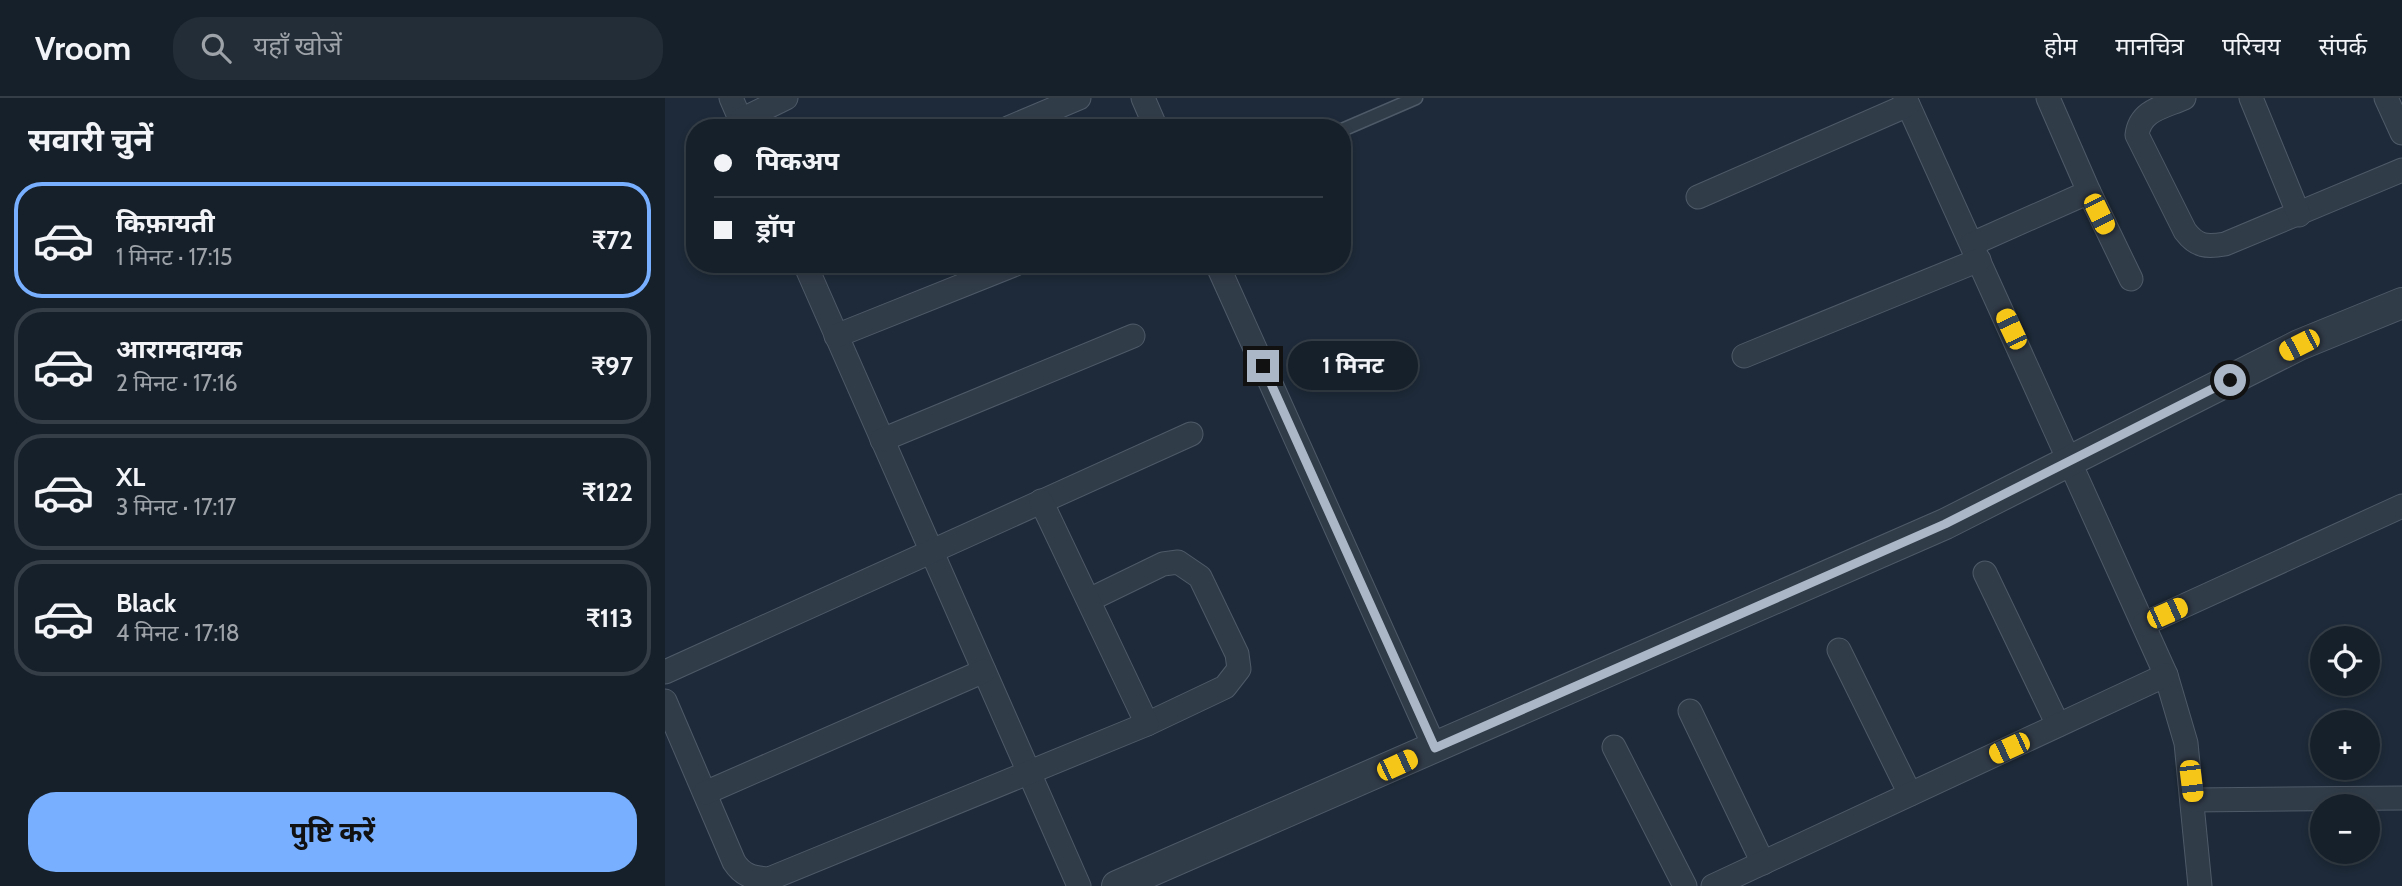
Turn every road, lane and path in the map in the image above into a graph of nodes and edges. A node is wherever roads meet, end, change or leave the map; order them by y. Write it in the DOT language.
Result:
graph roads {
  1 [pos="731,98"];
  2 [pos="786,98"];
  3 [pos="1079,98"];
  4 [pos="1143,98"];
  5 [pos="1416,98"];
  6 [pos="2048,98"];
  7 [pos="2184,98"];
  8 [pos="2251,98"];
  9 [pos="2386,98"];
  10 [pos="1906,101"];
  11 [pos="740,119"];
  12 [pos="750,119"];
  13 [pos="1030,119"];
  14 [pos="1152,119"];
  15 [pos="1351,126"];
  16 [pos="2402,133"];
  17 [pos="2402,170"];
  18 [pos="2089,192"];
  19 [pos="1698,197"];
  20 [pos="2299,215"];
  21 [pos="1975,252"];
  22 [pos="809,273"];
  23 [pos="994,273"];
  24 [pos="1221,273"];
  25 [pos="2131,279"];
  26 [pos="2402,303"];
  27 [pos="836,336"];
  28 [pos="1133,336"];
  29 [pos="1744,356"];
  30 [pos="1191,434"];
  31 [pos="882,440"];
  32 [pos="2071,461"];
  33 [pos="1041,501"];
  34 [pos="2402,506"];
  35 [pos="932,551"];
  36 [pos="1985,573"];
  37 [pos="1089,600"];
  38 [pos="2144,624"];
  39 [pos="1839,650"];
  40 [pos="984,671"];
  41 [pos="665,672"];
  42 [pos="2166,675"];
  43 [pos="665,701"];
  44 [pos="1690,711"];
  45 [pos="1147,724"];
  46 [pos="2058,725"];
  47 [pos="1615,747"];
  48 [pos="1435,748"];
  49 [pos="1028,771"];
  50 [pos="705,793"];
  51 [pos="1910,794"];
  52 [pos="2402,798"];
  53 [pos="2193,800"];
  54 [pos="1763,863"];
  55 [pos="1079,886"];
  56 [pos="1117,886"];
  57 [pos="1685,886"];
  58 [pos="1713,886"];
  59 [pos="2200,886"];
  1 -- 11 [label="street"];
  2 -- 12 [label="street"];
  3 -- 13 [label="street"];
  4 -- 14 [label="street"];
  5 -- 15 [label="lane"];
  6 -- 18 [label="street"];
  7 -- 20 [label="street"];
  8 -- 20 [label="street"];
  9 -- 16 [label="street"];
  10 -- 19 [label="street"];
  10 -- 21 [label="street"];
  17 -- 20 [label="street"];
  18 -- 21 [label="street"];
  18 -- 25 [label="street"];
  21 -- 29 [label="street"];
  21 -- 32 [label="street"];
  22 -- 27 [label="street"];
  23 -- 27 [label="street"];
  24 -- 48 [label="street"];
  26 -- 32 [label="street"];
  27 -- 31 [label="street"];
  28 -- 31 [label="street"];
  30 -- 33 [label="street"];
  31 -- 35 [label="street"];
  32 -- 38 [label="street"];
  32 -- 48 [label="street"];
  33 -- 35 [label="street"];
  33 -- 37 [label="street"];
  34 -- 38 [label="street"];
  35 -- 40 [label="street"];
  35 -- 41 [label="street"];
  36 -- 46 [label="street"];
  37 -- 45 [label="street"];
  37 -- 45 [label="street"];
  38 -- 42 [label="street"];
  39 -- 51 [label="street"];
  40 -- 49 [label="street"];
  40 -- 50 [label="street"];
  42 -- 46 [label="street"];
  42 -- 53 [label="street"];
  43 -- 50 [label="street"];
  44 -- 54 [label="street"];
  45 -- 49 [label="street"];
  46 -- 51 [label="street"];
  47 -- 57 [label="street"];
  48 -- 56 [label="street"];
  49 -- 50 [label="street"];
  49 -- 55 [label="street"];
  51 -- 54 [label="street"];
  52 -- 53 [label="street"];
  53 -- 59 [label="street"];
  54 -- 58 [label="street"];
}
